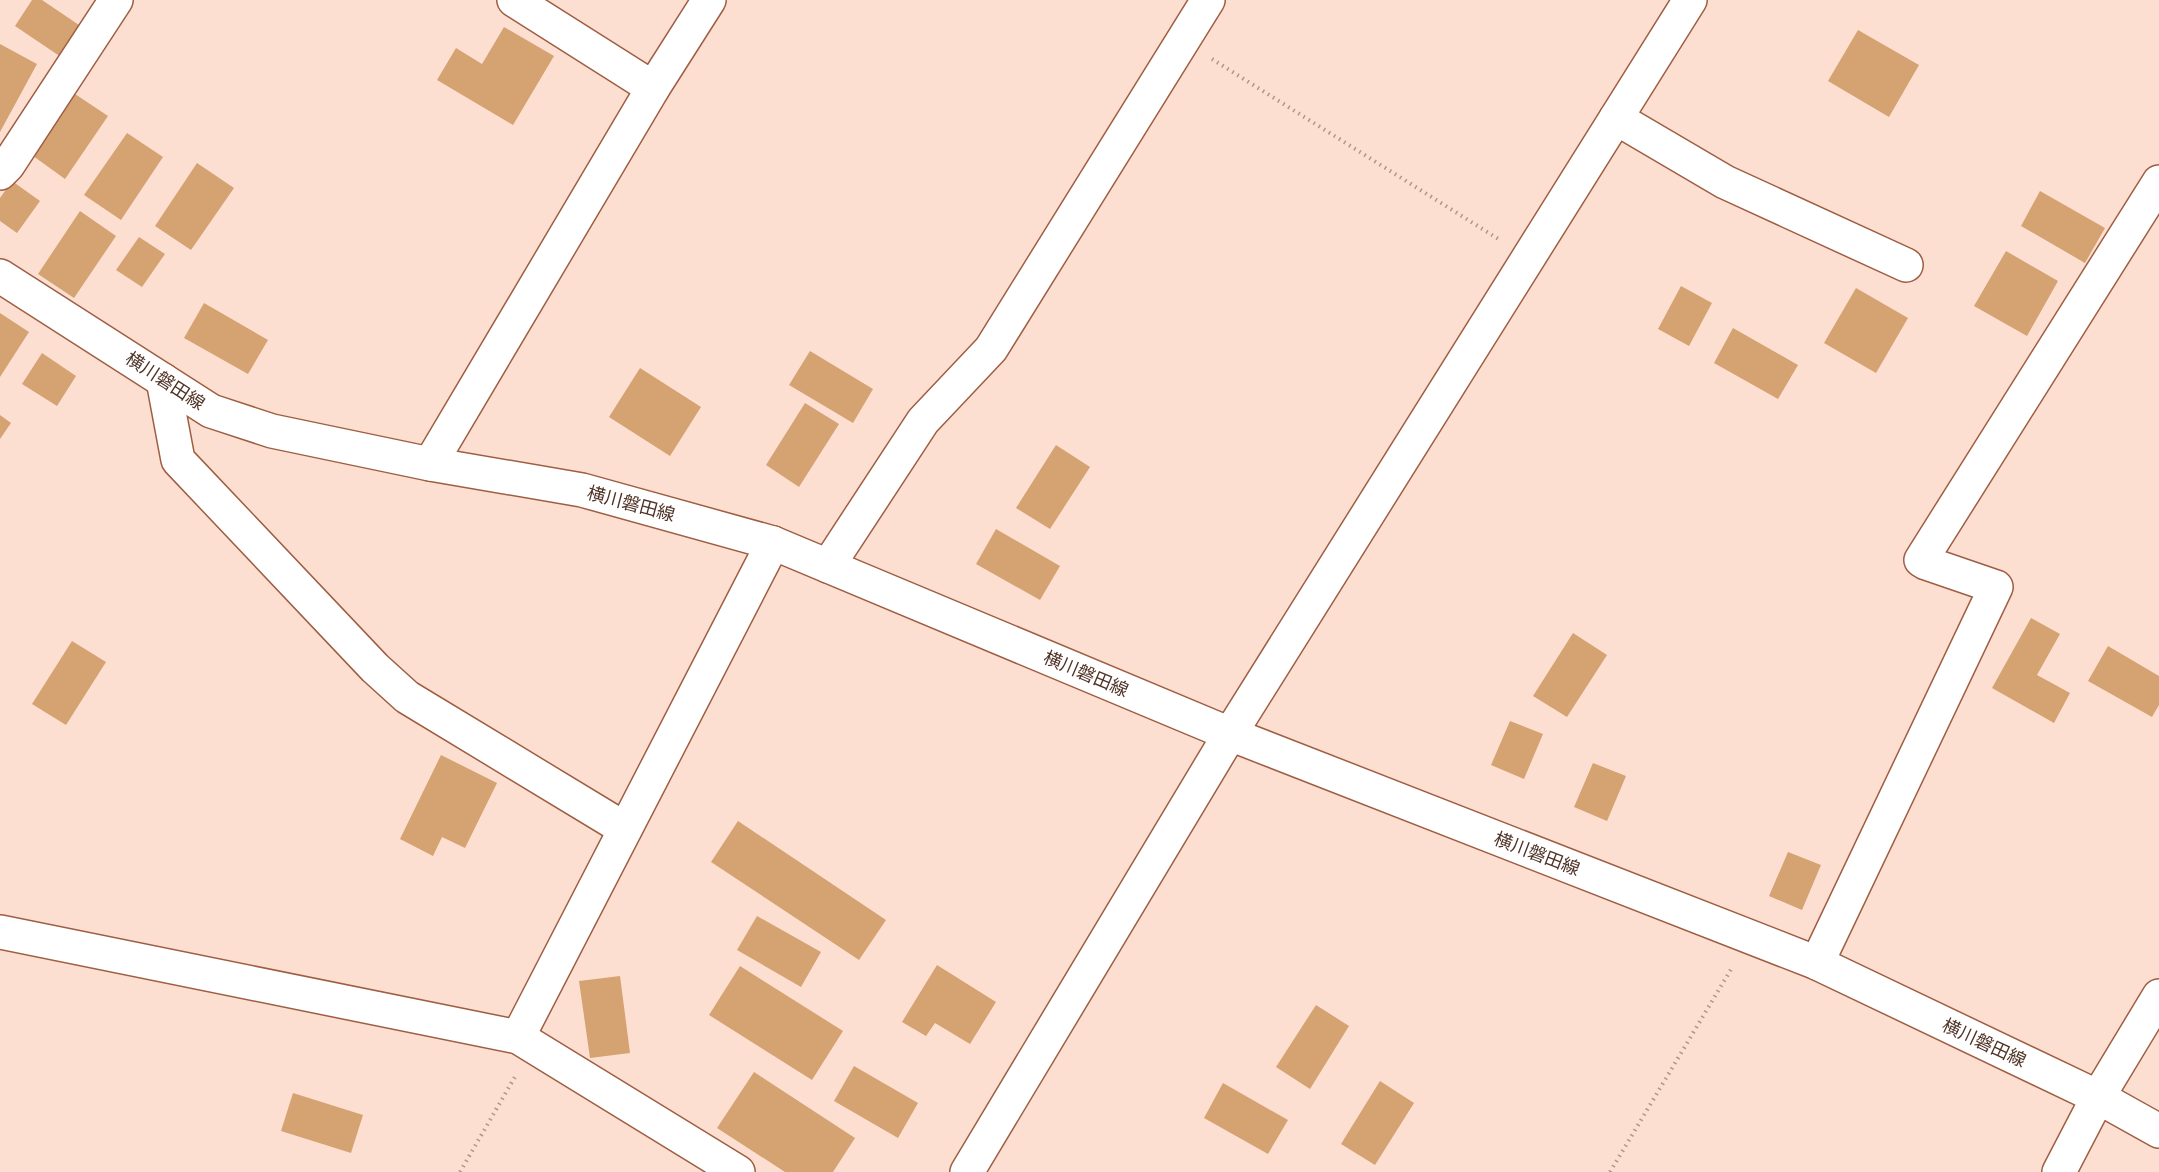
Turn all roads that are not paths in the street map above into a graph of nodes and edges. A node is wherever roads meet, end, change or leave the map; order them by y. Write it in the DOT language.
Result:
graph roads {
  1 [pos="116,0"];
  2 [pos="514,0"];
  3 [pos="709,0"];
  4 [pos="1208,0"];
  5 [pos="1690,0"];
  6 [pos="653,88"];
  7 [pos="1616,118"];
  8 [pos="0,173"];
  9 [pos="2159,182"];
  10 [pos="1906,265"];
  11 [pos="0,276"];
  12 [pos="164,380"];
  13 [pos="430,464"];
  14 [pos="773,543"];
  15 [pos="828,566"];
  16 [pos="1230,734"];
  17 [pos="625,829"];
  18 [pos="0,933"];
  19 [pos="1817,963"];
  20 [pos="2159,996"];
  21 [pos="526,1041"];
  22 [pos="2098,1097"];
  23 [pos="2159,1131"];
  24 [pos="738,1172"];
  25 [pos="967,1172"];
  26 [pos="2059,1172"];
  1 -- 8 [label="street"];
  2 -- 6 [label="street"];
  3 -- 6 [label="street"];
  4 -- 15 [label="street"];
  5 -- 7 [label="street"];
  6 -- 13 [label="street"];
  7 -- 10 [label="street"];
  7 -- 16 [label="street"];
  9 -- 19 [label="street"];
  11 -- 12 [label="street, 横川磐田線"];
  12 -- 13 [label="street, 横川磐田線"];
  12 -- 17 [label="street"];
  13 -- 14 [label="street, 横川磐田線"];
  14 -- 15 [label="street, 横川磐田線"];
  14 -- 17 [label="street"];
  15 -- 16 [label="street, 横川磐田線"];
  16 -- 19 [label="street, 横川磐田線"];
  16 -- 25 [label="street"];
  17 -- 21 [label="street"];
  18 -- 21 [label="street"];
  19 -- 22 [label="street, 横川磐田線"];
  20 -- 22 [label="street"];
  21 -- 24 [label="street"];
  22 -- 23 [label="street, 横川磐田線"];
  22 -- 26 [label="street"];
}
